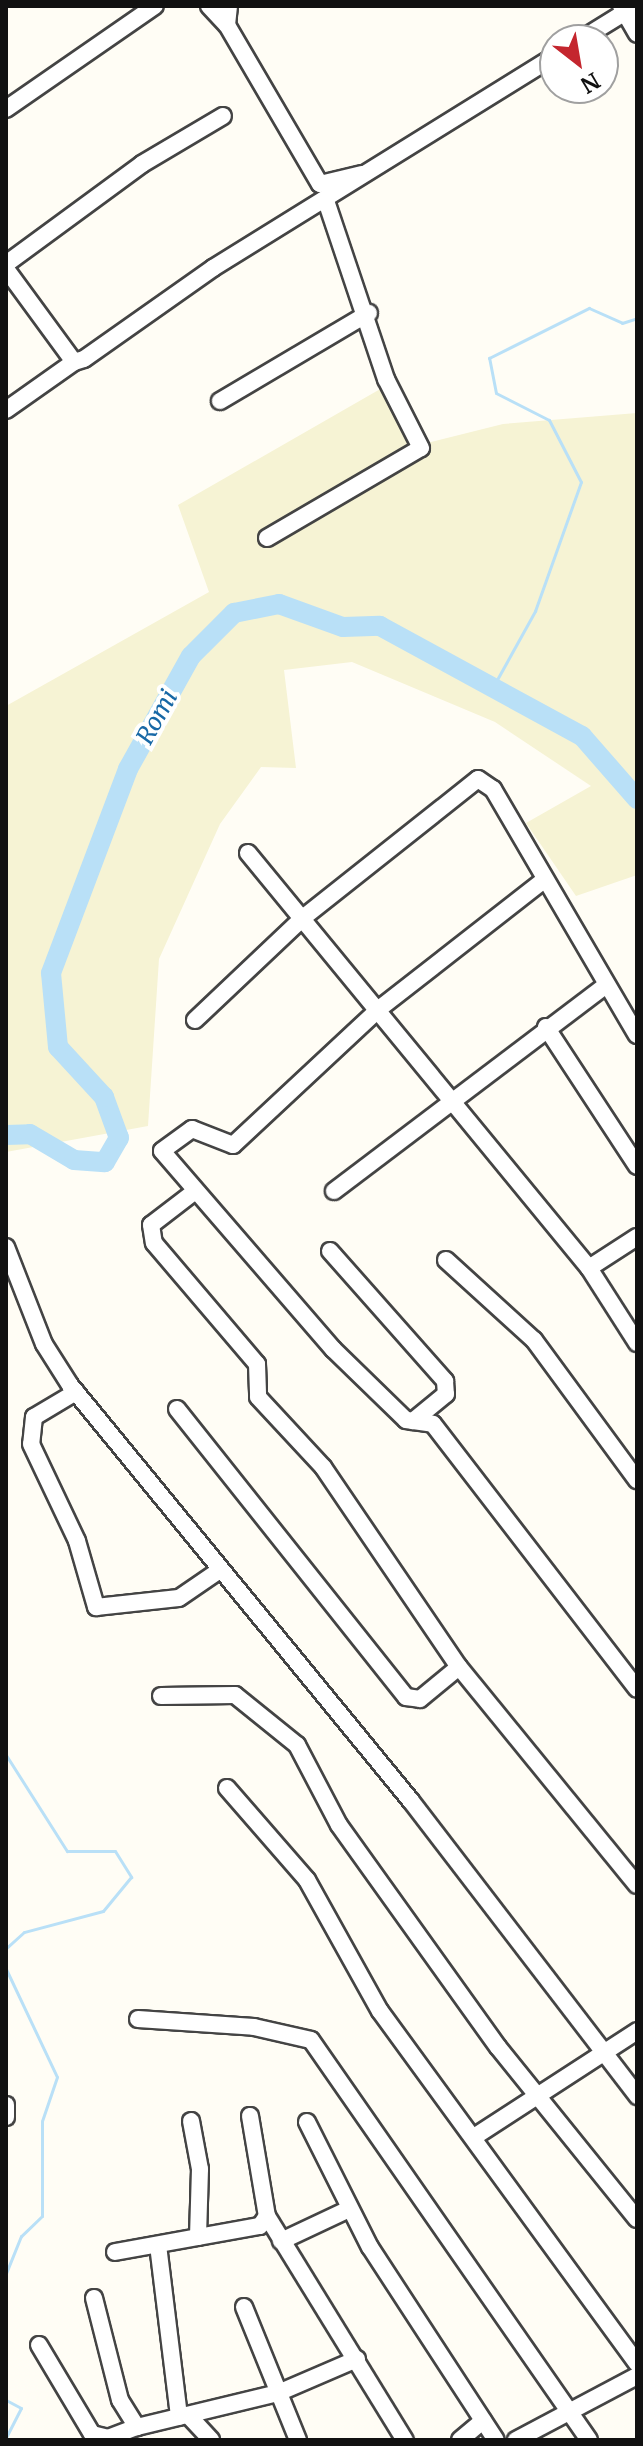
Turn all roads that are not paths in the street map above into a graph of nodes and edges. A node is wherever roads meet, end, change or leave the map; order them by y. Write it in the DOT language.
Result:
graph roads {
  1 [pos="155,6"];
  2 [pos="209,6"];
  3 [pos="229,6"];
  4 [pos="627,8"];
  5 [pos="604,24"];
  6 [pos="227,25"];
  7 [pos="637,34"];
  8 [pos="539,66"];
  9 [pos="6,109"];
  10 [pos="223,116"];
  11 [pos="372,172"];
  12 [pos="326,201"];
  13 [pos="6,267"];
  14 [pos="369,313"];
  15 [pos="74,362"];
  16 [pos="220,401"];
  17 [pos="6,410"];
  18 [pos="267,538"];
  19 [pos="248,853"];
  20 [pos="544,880"];
  21 [pos="304,917"];
  22 [pos="606,985"];
  23 [pos="380,1008"];
  24 [pos="195,1020"];
  25 [pos="546,1027"];
  26 [pos="637,1035"];
  27 [pos="452,1101"];
  28 [pos="637,1166"];
  29 [pos="334,1191"];
  30 [pos="194,1192"];
  31 [pos="637,1237"];
  32 [pos="6,1247"];
  33 [pos="330,1251"];
  34 [pos="446,1260"];
  35 [pos="589,1268"];
  36 [pos="637,1343"];
  37 [pos="76,1392"];
  38 [pos="177,1409"];
  39 [pos="413,1421"];
  40 [pos="637,1480"];
  41 [pos="217,1572"];
  42 [pos="459,1667"];
  43 [pos="637,1689"];
  44 [pos="161,1696"];
  45 [pos="227,1788"];
  46 [pos="637,1885"];
  47 [pos="138,2019"];
  48 [pos="637,2031"];
  49 [pos="605,2051"];
  50 [pos="637,2096"];
  51 [pos="538,2098"];
  52 [pos="6,2105"];
  53 [pos="250,2116"];
  54 [pos="6,2117"];
  55 [pos="191,2121"];
  56 [pos="307,2122"];
  57 [pos="474,2137"];
  58 [pos="349,2209"];
  59 [pos="267,2216"];
  60 [pos="637,2219"];
  61 [pos="198,2237"];
  62 [pos="281,2241"];
  63 [pos="158,2245"];
  64 [pos="115,2252"];
  65 [pos="94,2298"];
  66 [pos="244,2307"];
  67 [pos="39,2345"];
  68 [pos="357,2359"];
  69 [pos="637,2363"];
  70 [pos="637,2376"];
  71 [pos="278,2393"];
  72 [pos="571,2411"];
  73 [pos="184,2416"];
  74 [pos="483,2421"];
  75 [pos="137,2427"];
  76 [pos="211,2440"];
  77 [pos="298,2440"];
  78 [pos="405,2440"];
  79 [pos="460,2440"];
  80 [pos="496,2440"];
  81 [pos="516,2440"];
  82 [pos="589,2440"];
  1 -- 9 [label="street"];
  2 -- 6 [label="street"];
  3 -- 6 [label="street"];
  4 -- 5 [label="street"];
  4 -- 7 [label="street"];
  6 -- 11 [label="street"];
  8 -- 11 [label="street"];
  10 -- 13 [label="street"];
  11 -- 12 [label="street"];
  12 -- 14 [label="street"];
  12 -- 15 [label="street"];
  13 -- 15 [label="street"];
  14 -- 16 [label="street"];
  14 -- 18 [label="street"];
  15 -- 17 [label="street"];
  19 -- 21 [label="street"];
  20 -- 21 [label="street"];
  20 -- 22 [label="street"];
  20 -- 23 [label="street"];
  21 -- 23 [label="street"];
  21 -- 24 [label="street"];
  22 -- 25 [label="street"];
  22 -- 26 [label="street"];
  23 -- 27 [label="street"];
  23 -- 30 [label="street"];
  25 -- 27 [label="street"];
  25 -- 28 [label="street"];
  27 -- 29 [label="street"];
  27 -- 35 [label="street"];
  30 -- 39 [label="street"];
  30 -- 42 [label="street"];
  31 -- 35 [label="street"];
  32 -- 37 [label="street"];
  33 -- 39 [label="street"];
  34 -- 40 [label="street"];
  35 -- 36 [label="street"];
  37 -- 41 [label="street"];
  37 -- 41 [label="street"];
  38 -- 42 [label="street"];
  39 -- 43 [label="street"];
  41 -- 49 [label="street"];
  42 -- 46 [label="street"];
  44 -- 51 [label="street"];
  45 -- 57 [label="street"];
  47 -- 72 [label="street"];
  48 -- 49 [label="street"];
  49 -- 50 [label="street"];
  49 -- 51 [label="street"];
  51 -- 57 [label="street"];
  51 -- 60 [label="street"];
  52 -- 54 [label="street"];
  53 -- 59 [label="street"];
  55 -- 61 [label="street"];
  56 -- 58 [label="street"];
  57 -- 69 [label="street"];
  58 -- 62 [label="street"];
  58 -- 74 [label="street"];
  59 -- 61 [label="street"];
  59 -- 62 [label="street"];
  61 -- 63 [label="street"];
  62 -- 68 [label="street"];
  63 -- 64 [label="street"];
  63 -- 73 [label="street"];
  65 -- 75 [label="street"];
  66 -- 71 [label="street"];
  67 -- 75 [label="street"];
  68 -- 71 [label="street"];
  68 -- 78 [label="street"];
  70 -- 72 [label="street"];
  71 -- 73 [label="street"];
  71 -- 77 [label="street"];
  72 -- 81 [label="street"];
  72 -- 82 [label="street"];
  73 -- 75 [label="street"];
  73 -- 76 [label="street"];
  74 -- 79 [label="street"];
  74 -- 80 [label="street"];
}
